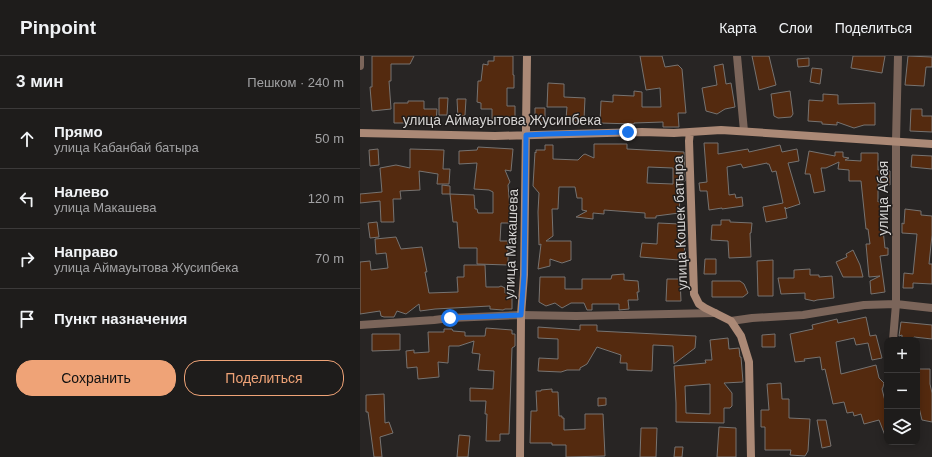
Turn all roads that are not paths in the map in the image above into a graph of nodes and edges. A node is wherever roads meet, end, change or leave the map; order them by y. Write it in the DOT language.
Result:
graph roads {
  1 [pos="360,56"];
  2 [pos="527,56"];
  3 [pos="737,56"];
  4 [pos="898,56"];
  5 [pos="360,66"];
  6 [pos="744,131"];
  7 [pos="690,132"];
  8 [pos="360,133"];
  9 [pos="526,135"];
  10 [pos="896,141"];
  11 [pos="932,144"];
  12 [pos="896,304"];
  13 [pos="932,308"];
  14 [pos="715,313"];
  15 [pos="521,315"];
  16 [pos="731,321"];
  17 [pos="360,325"];
  18 [pos="893,337"];
  19 [pos="520,457"];
  20 [pos="751,457"];
  1 -- 5 [label="street"];
  2 -- 9 [label="street, улица Макашева"];
  3 -- 6 [label="street"];
  4 -- 10 [label="street, улица Абая"];
  6 -- 7 [label="street, улица Аймауытова Жусипбека"];
  6 -- 10 [label="street, улица Аймауытова Жусипбека"];
  7 -- 9 [label="street, улица Аймауытова Жусипбека"];
  7 -- 14 [label="street, улица Кошек батыра"];
  8 -- 9 [label="street, улица Аймауытова Жусипбека"];
  9 -- 15 [label="street, улица Макашева"];
  10 -- 11 [label="street, улица Аймауытова Жусипбека"];
  10 -- 12 [label="street, улица Абая"];
  12 -- 13 [label="street"];
  12 -- 16 [label="street"];
  12 -- 18 [label="street, улица Абая"];
  14 -- 15 [label="street"];
  14 -- 16 [label="street, улица Кошек батыра"];
  15 -- 17 [label="street"];
  15 -- 19 [label="street, улица Макашева"];
  16 -- 20 [label="street"];
}
